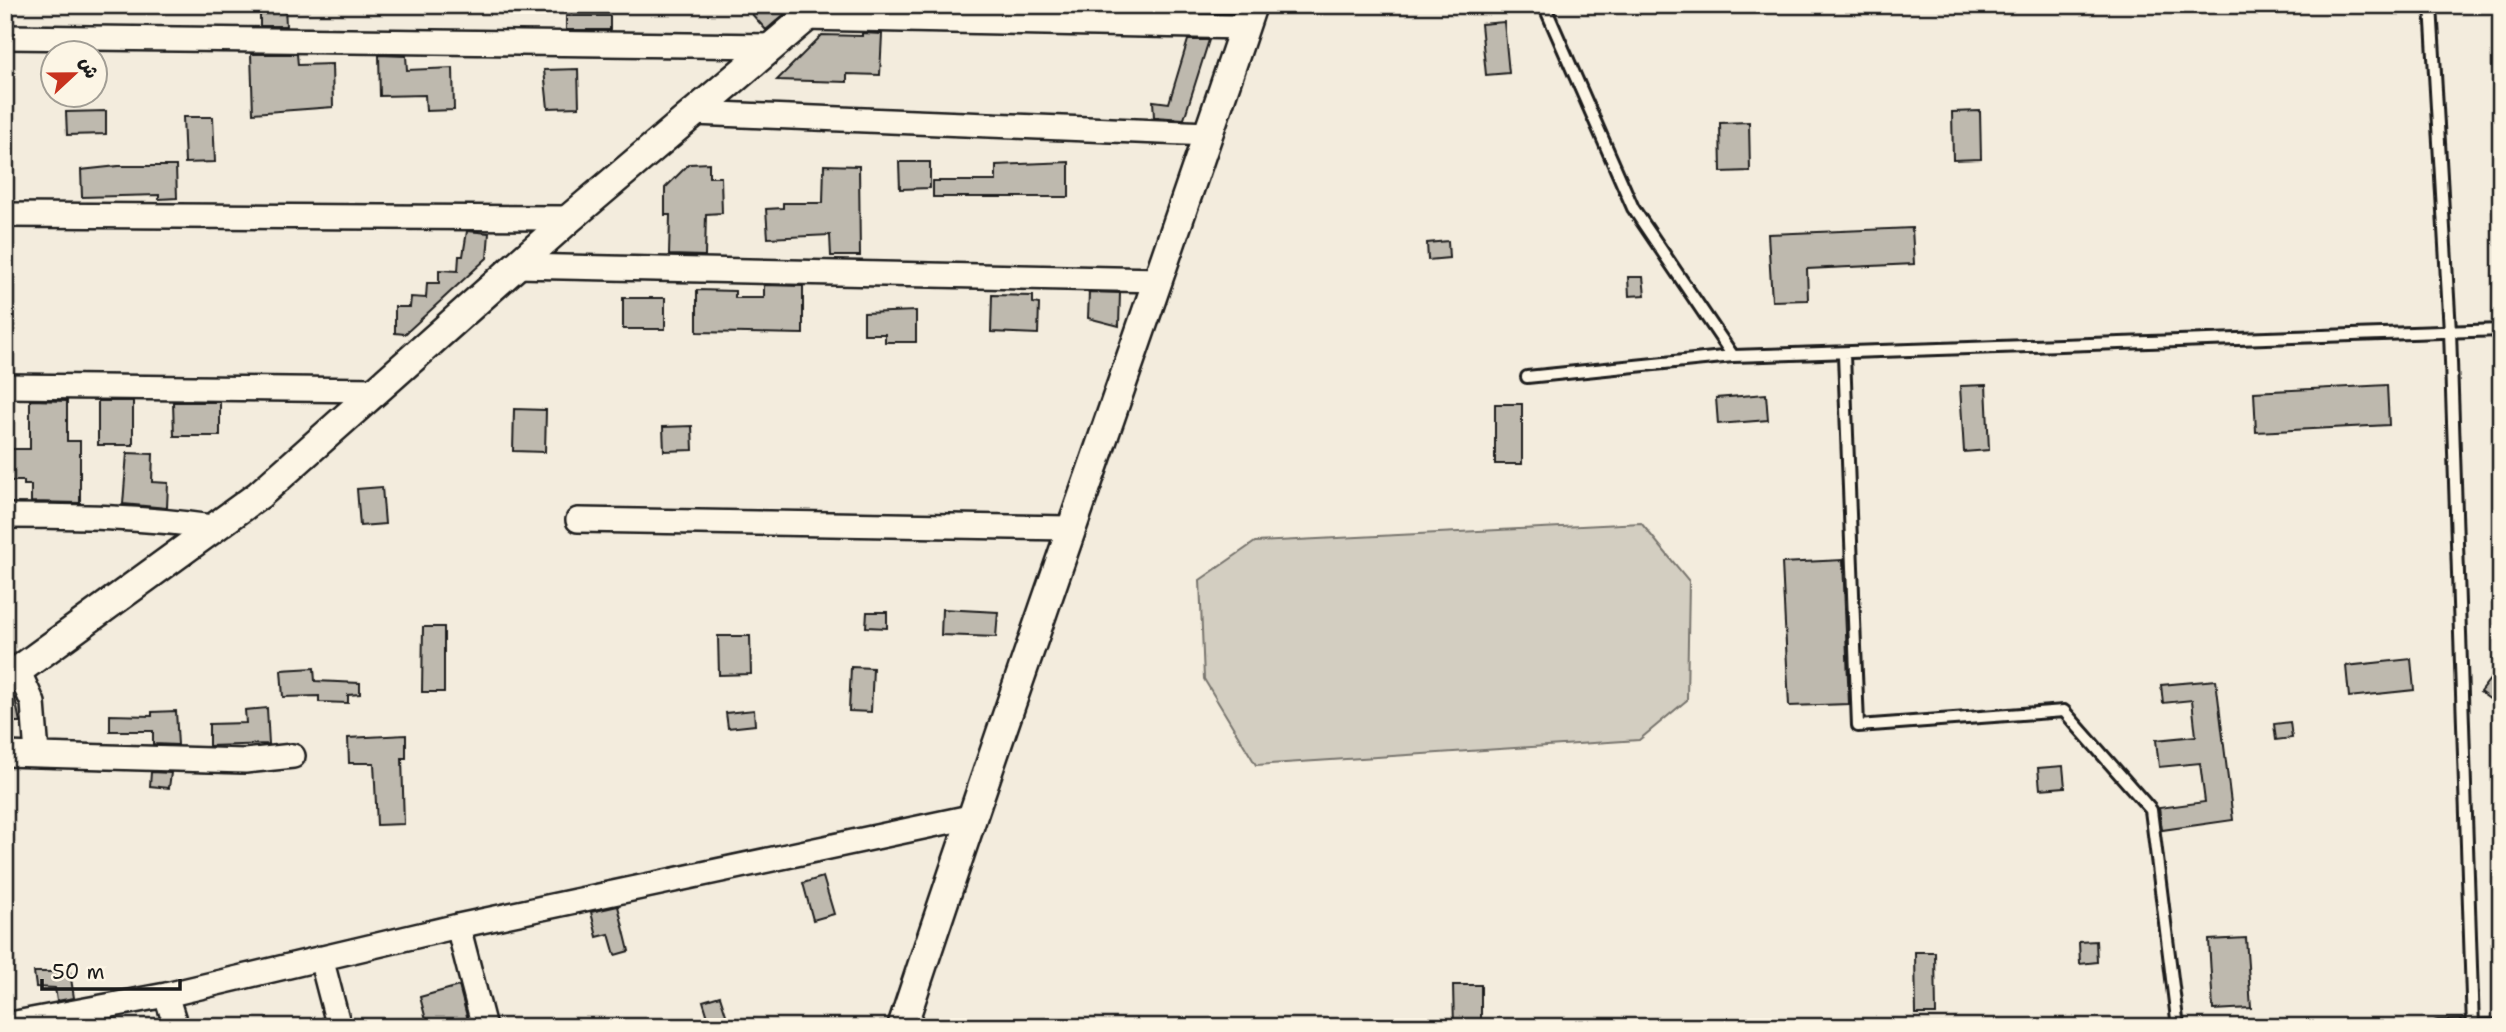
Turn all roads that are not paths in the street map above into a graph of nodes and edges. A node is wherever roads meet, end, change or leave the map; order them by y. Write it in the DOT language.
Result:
graph roads {
  1 [pos="1544,5"];
  2 [pos="2431,5"];
  3 [pos="813,11"];
  4 [pos="1248,16"];
  5 [pos="5,37"];
  6 [pos="774,46"];
  7 [pos="694,113"];
  8 [pos="1209,134"];
  9 [pos="5,215"];
  10 [pos="570,218"];
  11 [pos="517,266"];
  12 [pos="1160,280"];
  13 [pos="2501,330"];
  14 [pos="2450,331"];
  15 [pos="1844,355"];
  16 [pos="1734,356"];
  17 [pos="1527,377"];
  18 [pos="5,386"];
  19 [pos="377,390"];
  20 [pos="5,516"];
  21 [pos="578,520"];
  22 [pos="212,527"];
  23 [pos="1069,528"];
  24 [pos="12,675"];
  25 [pos="5,754"];
  26 [pos="37,754"];
  27 [pos="293,756"];
  28 [pos="971,817"];
  29 [pos="458,926"];
  30 [pos="321,958"];
  31 [pos="166,995"];
  32 [pos="56,1021"];
  33 [pos="5,1025"];
  34 [pos="2501,1025"];
  35 [pos="2473,1026"];
  36 [pos="176,1027"];
  37 [pos="339,1027"];
  38 [pos="484,1027"];
  39 [pos="902,1027"];
  40 [pos="2178,1027"];
  41 [pos="2438,1027"];
  1 -- 16 [label="lane"];
  2 -- 14 [label="lane"];
  3 -- 4 [label="street"];
  3 -- 6 [label="street"];
  4 -- 8 [label="street"];
  5 -- 6 [label="street"];
  6 -- 7 [label="street"];
  7 -- 8 [label="street"];
  7 -- 10 [label="street"];
  8 -- 12 [label="street"];
  9 -- 10 [label="street"];
  10 -- 11 [label="street"];
  11 -- 12 [label="street"];
  11 -- 19 [label="street"];
  12 -- 23 [label="street"];
  13 -- 14 [label="lane"];
  14 -- 15 [label="lane"];
  14 -- 35 [label="lane"];
  15 -- 16 [label="lane"];
  15 -- 40 [label="lane"];
  16 -- 17 [label="lane"];
  18 -- 19 [label="street"];
  19 -- 22 [label="street"];
  20 -- 22 [label="street"];
  21 -- 23 [label="street"];
  22 -- 24 [label="street"];
  23 -- 28 [label="street"];
  24 -- 26 [label="street"];
  25 -- 26 [label="street"];
  26 -- 27 [label="street"];
  28 -- 29 [label="street"];
  28 -- 39 [label="street"];
  29 -- 30 [label="street"];
  29 -- 38 [label="street"];
  30 -- 31 [label="street"];
  30 -- 37 [label="street"];
  31 -- 32 [label="street"];
  31 -- 36 [label="street"];
  32 -- 33 [label="street"];
  34 -- 35 [label="lane"];
  35 -- 41 [label="lane"];
}
